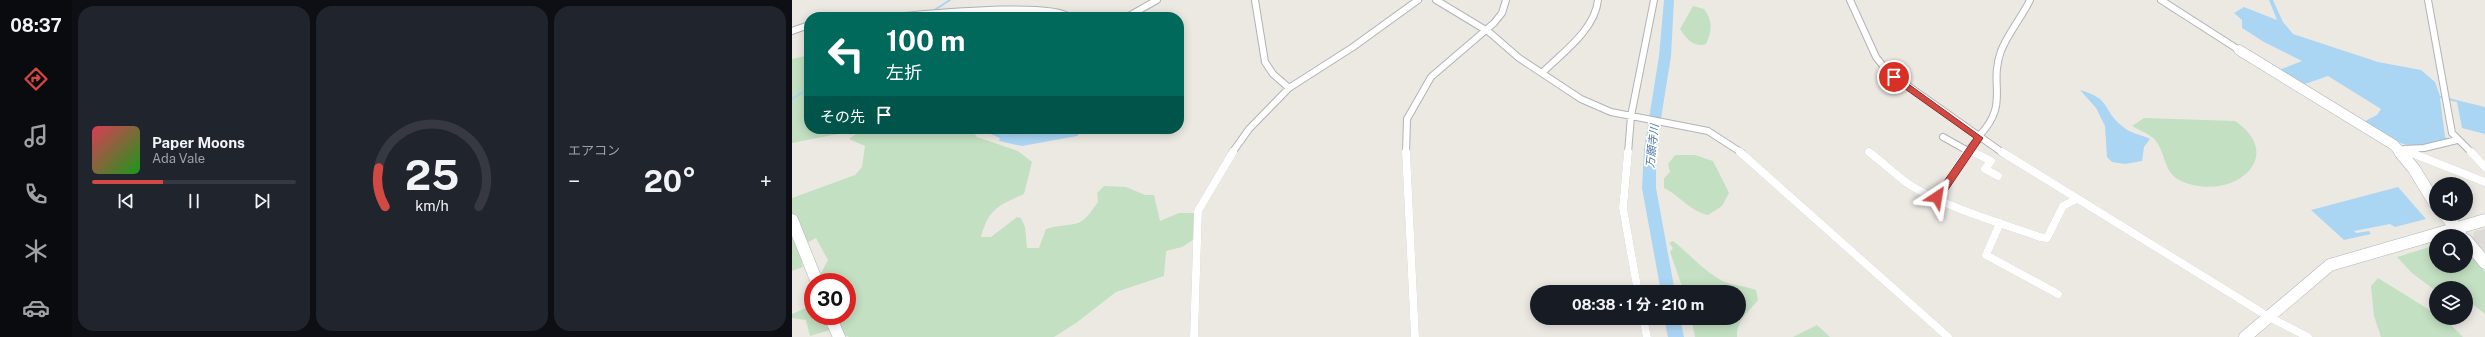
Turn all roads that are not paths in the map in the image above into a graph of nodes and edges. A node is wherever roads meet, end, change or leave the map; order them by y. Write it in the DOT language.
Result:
graph roads {
  1 [pos="1157,0"];
  2 [pos="1255,0"];
  3 [pos="1418,0"];
  4 [pos="1436,0"];
  5 [pos="1506,0"];
  6 [pos="1598,0"];
  7 [pos="1654,0"];
  8 [pos="1850,0"];
  9 [pos="2030,0"];
  10 [pos="2161,0"];
  11 [pos="2428,0"];
  12 [pos="982,12"];
  13 [pos="1063,12"];
  14 [pos="1136,12"];
  15 [pos="804,27"];
  16 [pos="1486,30"];
  17 [pos="792,31"];
  18 [pos="2239,50"];
  19 [pos="1542,73"];
  20 [pos="1289,88"];
  21 [pos="1632,117"];
  22 [pos="1943,136"];
  23 [pos="1979,137"];
  24 [pos="2457,140"];
  25 [pos="2401,149"];
  26 [pos="1968,151"];
  27 [pos="1869,152"];
  28 [pos="2485,167"];
  29 [pos="1998,176"];
  30 [pos="2485,182"];
  31 [pos="2429,194"];
  32 [pos="1937,197"];
  33 [pos="2077,199"];
  34 [pos="792,220"];
  35 [pos="2485,220"];
  36 [pos="2450,221"];
  37 [pos="2000,223"];
  38 [pos="2456,229"];
  39 [pos="2466,229"];
  40 [pos="2429,240"];
  41 [pos="2473,248"];
  42 [pos="2485,263"];
  43 [pos="813,273"];
  44 [pos="1637,285"];
  45 [pos="2058,294"];
  46 [pos="2269,317"];
  47 [pos="833,325"];
  48 [pos="1644,325"];
  49 [pos="838,337"];
  50 [pos="1194,337"];
  51 [pos="1415,337"];
  52 [pos="1647,337"];
  53 [pos="1948,337"];
  54 [pos="2245,337"];
  55 [pos="2308,337"];
  1 -- 14 [label="street"];
  2 -- 20 [label="street"];
  3 -- 20 [label="street"];
  4 -- 16 [label="street"];
  5 -- 16 [label="street"];
  6 -- 19 [label="street"];
  7 -- 21 [label="street"];
  8 -- 23 [label="street"];
  9 -- 23 [label="street"];
  10 -- 18 [label="street"];
  11 -- 24 [label="street"];
  12 -- 13 [label="street"];
  15 -- 17 [label="street"];
  16 -- 19 [label="street"];
  16 -- 51 [label="street"];
  18 -- 25 [label="street"];
  19 -- 21 [label="street"];
  20 -- 50 [label="street"];
  21 -- 44 [label="street"];
  21 -- 53 [label="street"];
  22 -- 26 [label="street"];
  23 -- 26 [label="street"];
  23 -- 33 [label="street"];
  24 -- 25 [label="street"];
  24 -- 28 [label="street"];
  25 -- 30 [label="street"];
  25 -- 31 [label="street"];
  26 -- 29 [label="street"];
  26 -- 32 [label="street"];
  27 -- 32 [label="street"];
  32 -- 37 [label="street"];
  33 -- 37 [label="street"];
  33 -- 46 [label="street"];
  34 -- 43 [label="street"];
  35 -- 39 [label="street"];
  36 -- 38 [label="street"];
  37 -- 45 [label="street"];
  40 -- 46 [label="street"];
  41 -- 42 [label="street"];
  46 -- 54 [label="street"];
  46 -- 55 [label="street"];
  47 -- 49 [label="street"];
  48 -- 52 [label="street"];
}
